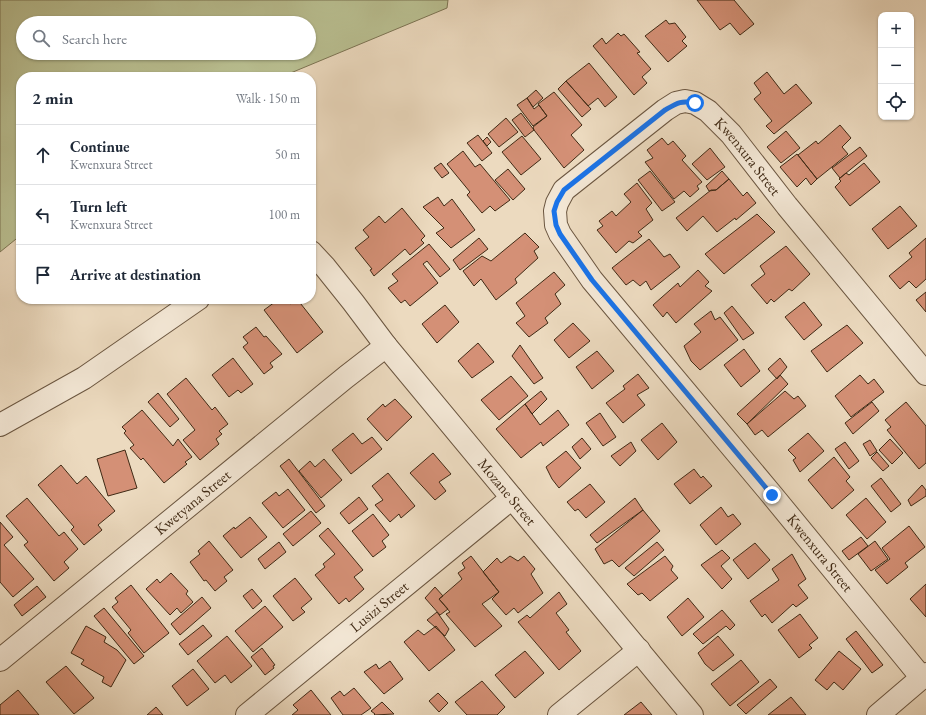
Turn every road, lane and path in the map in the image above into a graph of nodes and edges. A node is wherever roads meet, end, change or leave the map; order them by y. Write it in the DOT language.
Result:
graph roads {
  1 [pos="318,259"];
  2 [pos="191,304"];
  3 [pos="386,346"];
  4 [pos="926,374"];
  5 [pos="0,426"];
  6 [pos="512,498"];
  7 [pos="639,650"];
  8 [pos="0,660"];
  9 [pos="924,676"];
  10 [pos="247,715"];
  11 [pos="559,715"];
  12 [pos="692,715"];
  13 [pos="878,715"];
  1 -- 3 [label="street, Mozane Street"];
  2 -- 5 [label="street"];
  3 -- 6 [label="street, Mozane Street"];
  3 -- 8 [label="street, Kwetyana Street"];
  4 -- 9 [label="street, Kwenxura Street"];
  6 -- 7 [label="street, Mozane Street"];
  6 -- 10 [label="street, Lusizi Street"];
  7 -- 11 [label="street"];
  7 -- 12 [label="street, Mozane Street"];
  9 -- 13 [label="street, Kwenxura Street"];
}
